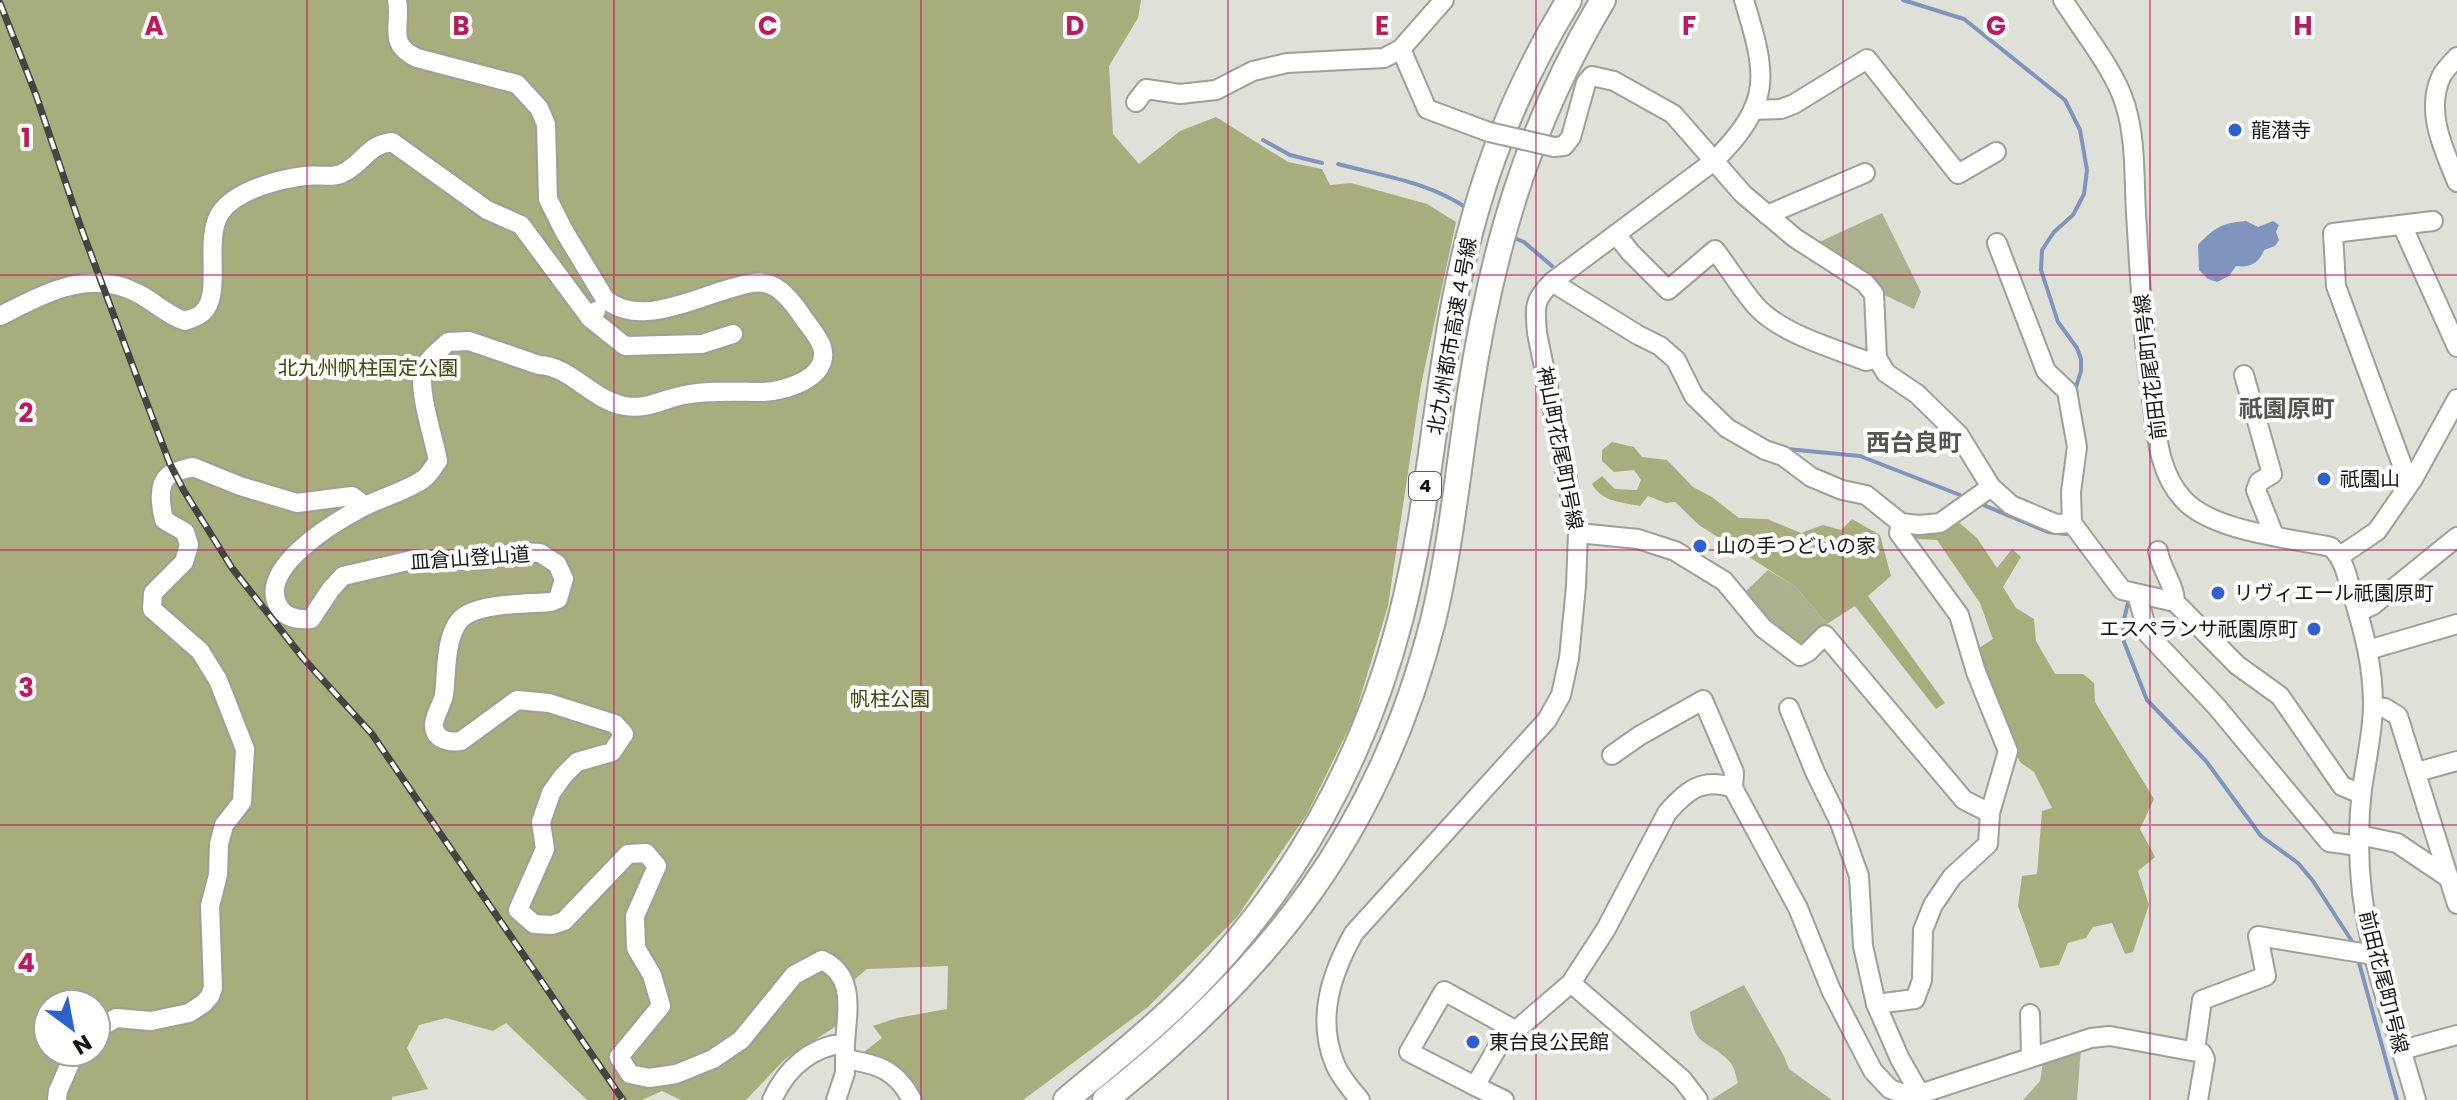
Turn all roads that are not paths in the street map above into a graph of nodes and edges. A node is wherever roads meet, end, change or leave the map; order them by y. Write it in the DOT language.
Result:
graph roads {
  1 [pos="397,0"];
  2 [pos="1444,0"];
  3 [pos="1569,0"];
  4 [pos="1603,0"];
  5 [pos="1744,0"];
  6 [pos="2063,0"];
  7 [pos="1401,49"];
  8 [pos="2457,57"];
  9 [pos="1136,102"];
  10 [pos="1753,110"];
  11 [pos="1996,152"];
  12 [pos="1714,161"];
  13 [pos="1865,173"];
  14 [pos="2457,182"];
  15 [pos="1767,215"];
  16 [pos="2433,221"];
  17 [pos="2402,225"];
  18 [pos="1616,234"];
  19 [pos="1997,243"];
  20 [pos="1552,282"];
  21 [pos="605,299"];
  22 [pos="0,316"];
  23 [pos="590,318"];
  24 [pos="733,334"];
  25 [pos="2457,347"];
  26 [pos="1877,358"];
  27 [pos="2244,375"];
  28 [pos="2457,399"];
  29 [pos="2413,479"];
  30 [pos="1991,487"];
  31 [pos="365,506"];
  32 [pos="1901,523"];
  33 [pos="2072,523"];
  34 [pos="1578,533"];
  35 [pos="2274,535"];
  36 [pos="2457,537"];
  37 [pos="2158,551"];
  38 [pos="2340,556"];
  39 [pos="2131,592"];
  40 [pos="2175,602"];
  41 [pos="2358,612"];
  42 [pos="2457,624"];
  43 [pos="2368,650"];
  44 [pos="2373,707"];
  45 [pos="1789,708"];
  46 [pos="1612,755"];
  47 [pos="2457,761"];
  48 [pos="2417,772"];
  49 [pos="1733,788"];
  50 [pos="2361,794"];
  51 [pos="1990,813"];
  52 [pos="2358,840"];
  53 [pos="2449,878"];
  54 [pos="2457,904"];
  55 [pos="2362,953"];
  56 [pos="1571,983"];
  57 [pos="1876,1004"];
  58 [pos="2030,1014"];
  59 [pos="112,1020"];
  60 [pos="1515,1030"];
  61 [pos="2457,1035"];
  62 [pos="2195,1050"];
  63 [pos="2402,1050"];
  64 [pos="845,1051"];
  65 [pos="2031,1056"];
  66 [pos="68,1068"];
  67 [pos="1475,1086"];
  68 [pos="1920,1094"];
  69 [pos="57,1100"];
  70 [pos="772,1100"];
  71 [pos="836,1100"];
  72 [pos="912,1100"];
  73 [pos="1066,1100"];
  74 [pos="1105,1100"];
  75 [pos="1360,1100"];
  76 [pos="1504,1100"];
  77 [pos="1698,1100"];
  78 [pos="2198,1100"];
  79 [pos="2416,1100"];
  1 -- 21 [label="street"];
  2 -- 7 [label="street"];
  3 -- 73 [label="highway, 北九州都市高速４号線 / 4"];
  4 -- 74 [label="highway, 北九州都市高速４号線 / 4"];
  5 -- 10 [label="street, 神山町花尾町1号線"];
  6 -- 35 [label="street, 前田花尾町1号線"];
  7 -- 9 [label="street"];
  7 -- 12 [label="street, bridge"];
  8 -- 14 [label="street"];
  10 -- 11 [label="street"];
  10 -- 12 [label="street, 神山町花尾町1号線"];
  12 -- 15 [label="street"];
  12 -- 18 [label="street, 神山町花尾町1号線"];
  13 -- 15 [label="street"];
  15 -- 26 [label="street"];
  16 -- 17 [label="street"];
  17 -- 25 [label="street"];
  17 -- 29 [label="street"];
  18 -- 20 [label="street, 神山町花尾町1号線"];
  18 -- 26 [label="street"];
  19 -- 33 [label="street"];
  20 -- 32 [label="street"];
  20 -- 34 [label="street, 神山町花尾町1号線"];
  21 -- 23 [label="street"];
  21 -- 31 [label="street, 皿倉山登山道"];
  22 -- 23 [label="street"];
  23 -- 24 [label="street"];
  26 -- 30 [label="street"];
  27 -- 35 [label="street"];
  28 -- 29 [label="street"];
  29 -- 38 [label="street"];
  30 -- 32 [label="street"];
  30 -- 33 [label="street"];
  31 -- 59 [label="street"];
  31 -- 64 [label="street, 皿倉山登山道"];
  32 -- 51 [label="street"];
  33 -- 39 [label="street"];
  34 -- 51 [label="street"];
  34 -- 75 [label="street, 神山町花尾町1号線"];
  35 -- 38 [label="street, 前田花尾町1号線"];
  36 -- 41 [label="street"];
  37 -- 40 [label="street"];
  38 -- 41 [label="street, 前田花尾町1号線"];
  39 -- 40 [label="street"];
  39 -- 52 [label="street"];
  40 -- 50 [label="street"];
  41 -- 43 [label="street, 前田花尾町1号線"];
  42 -- 43 [label="street"];
  43 -- 44 [label="street, 前田花尾町1号線"];
  44 -- 48 [label="street"];
  44 -- 50 [label="street, 前田花尾町1号線"];
  45 -- 57 [label="street"];
  46 -- 49 [label="street"];
  47 -- 48 [label="street"];
  48 -- 53 [label="street"];
  49 -- 56 [label="street"];
  49 -- 68 [label="street"];
  50 -- 52 [label="street, 前田花尾町1号線"];
  51 -- 57 [label="street"];
  52 -- 53 [label="street"];
  52 -- 55 [label="street, 前田花尾町1号線"];
  53 -- 54 [label="street"];
  55 -- 62 [label="street"];
  55 -- 63 [label="street, 前田花尾町1号線"];
  56 -- 60 [label="street"];
  56 -- 77 [label="street"];
  57 -- 68 [label="street"];
  58 -- 65 [label="street"];
  60 -- 67 [label="street"];
  60 -- 67 [label="street"];
  61 -- 63 [label="street"];
  62 -- 65 [label="street"];
  62 -- 78 [label="street"];
  63 -- 79 [label="street, 前田花尾町1号線"];
  64 -- 70 [label="street"];
  64 -- 71 [label="street"];
  64 -- 72 [label="street"];
  65 -- 68 [label="street"];
  66 -- 69 [label="street"];
  67 -- 76 [label="street"];
}
